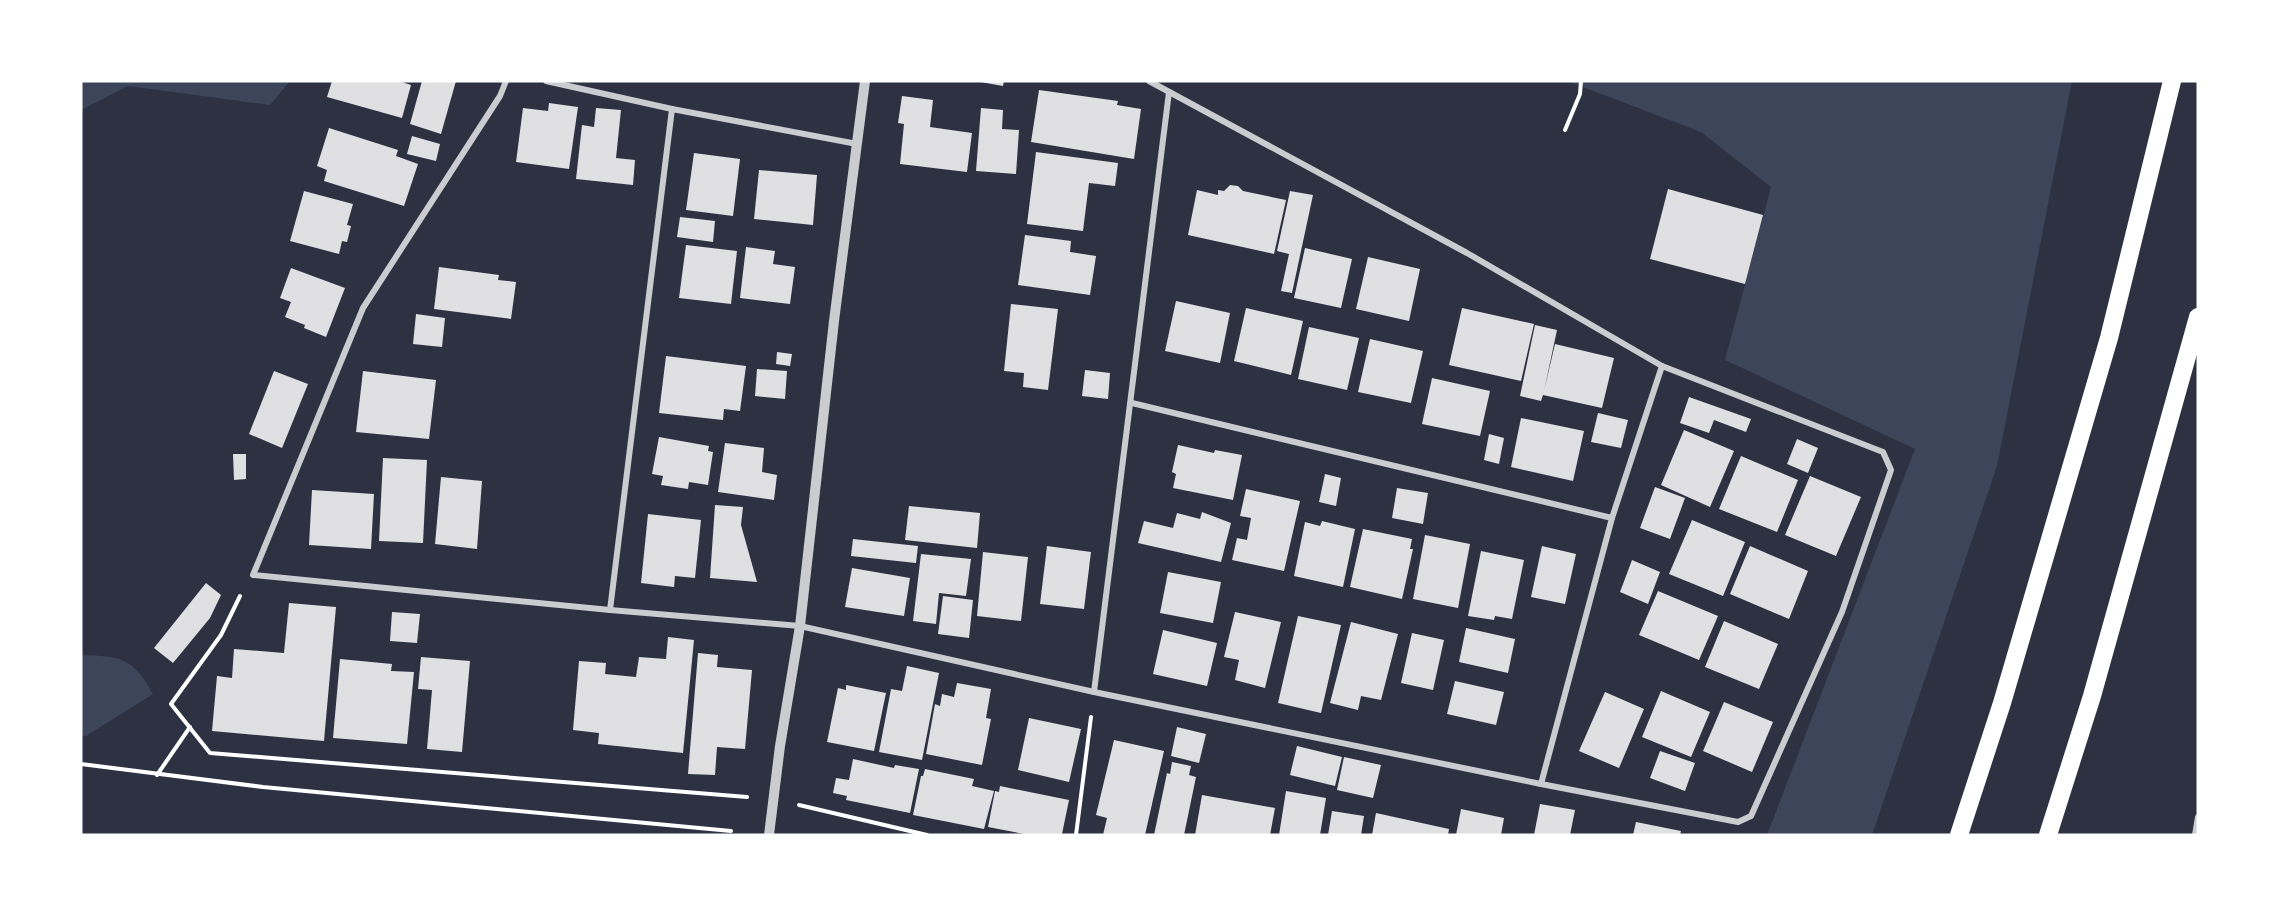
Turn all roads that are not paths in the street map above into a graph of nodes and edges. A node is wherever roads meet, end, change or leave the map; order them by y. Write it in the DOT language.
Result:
graph roads {
  1 [pos="506,81"];
  2 [pos="546,81"];
  3 [pos="865,81"];
  4 [pos="1149,81"];
  5 [pos="2172,81"];
  6 [pos="1169,92"];
  7 [pos="672,109"];
  8 [pos="857,144"];
  9 [pos="2198,317"];
  10 [pos="1662,366"];
  11 [pos="1132,403"];
  12 [pos="1612,518"];
  13 [pos="610,610"];
  14 [pos="800,626"];
  15 [pos="1094,692"];
  16 [pos="1541,784"];
  17 [pos="2198,817"];
  18 [pos="769,835"];
  19 [pos="1959,835"];
  20 [pos="2048,835"];
  21 [pos="2195,835"];
  1 -- 13 [label="street"];
  2 -- 7 [label="street"];
  3 -- 8 [label="street"];
  4 -- 6 [label="street"];
  5 -- 19 [label="highway"];
  6 -- 10 [label="street"];
  6 -- 11 [label="street"];
  7 -- 8 [label="street"];
  7 -- 13 [label="street"];
  8 -- 14 [label="street"];
  9 -- 20 [label="highway"];
  10 -- 12 [label="street"];
  10 -- 16 [label="street"];
  11 -- 12 [label="street"];
  11 -- 15 [label="street"];
  12 -- 16 [label="street"];
  13 -- 14 [label="street"];
  14 -- 15 [label="street"];
  14 -- 18 [label="street"];
  15 -- 16 [label="street"];
  17 -- 21 [label="street"];
}
